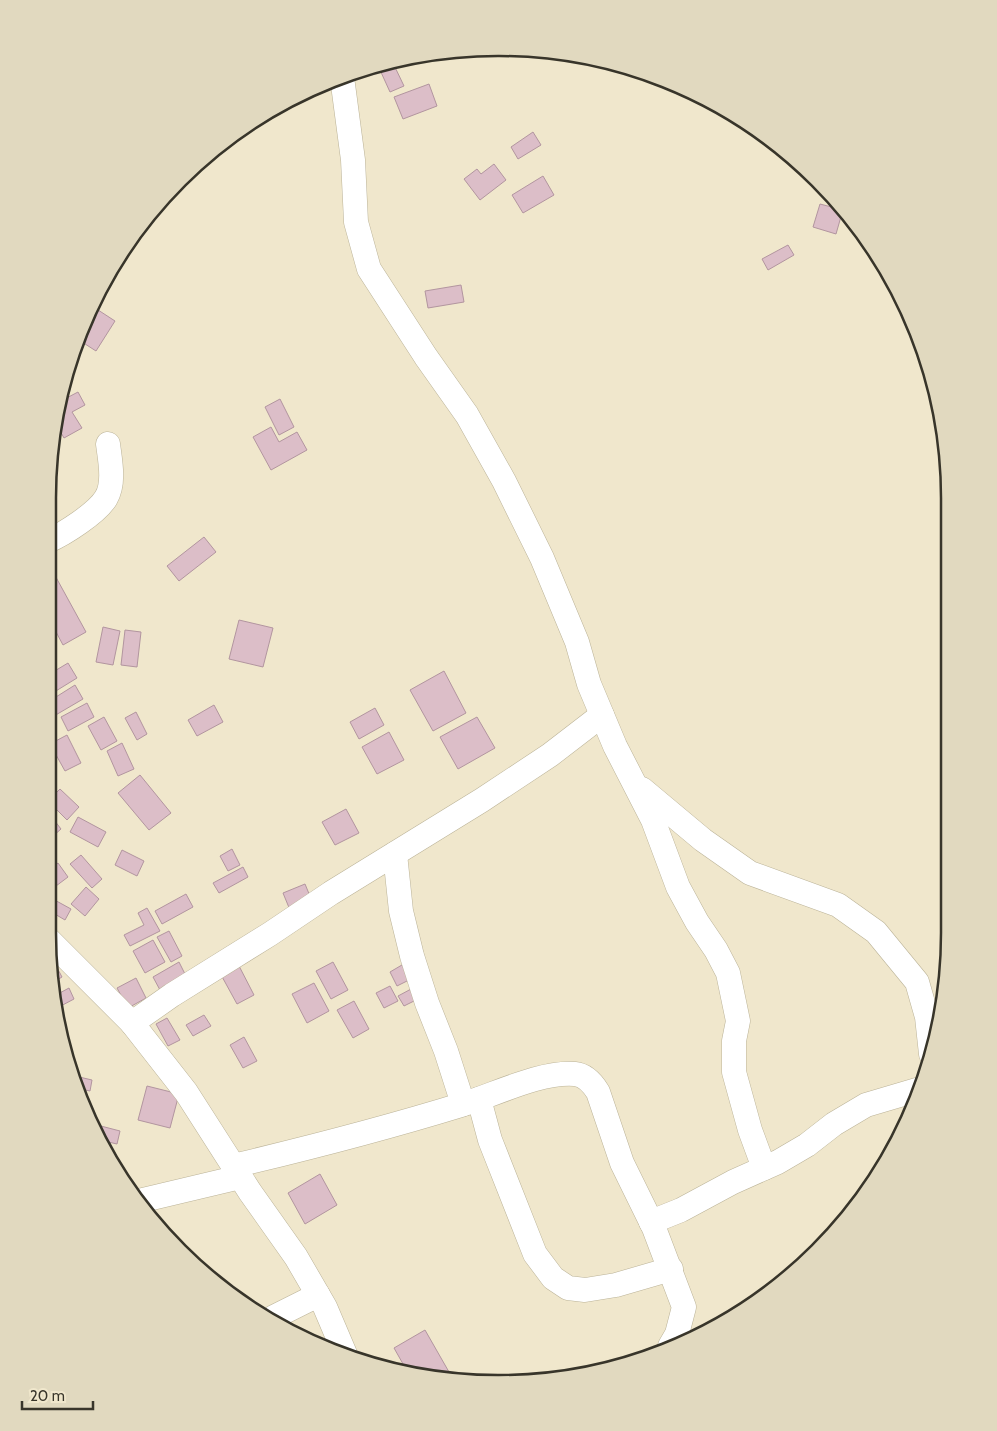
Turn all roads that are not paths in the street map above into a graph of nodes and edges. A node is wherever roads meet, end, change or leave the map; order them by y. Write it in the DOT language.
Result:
graph roads {
  1 [pos="343,85"];
  2 [pos="108,444"];
  3 [pos="56,537"];
  4 [pos="602,715"];
  5 [pos="633,782"];
  6 [pos="394,854"];
  7 [pos="57,948"];
  8 [pos="132,1023"];
  9 [pos="929,1034"];
  10 [pos="911,1092"];
  11 [pos="471,1102"];
  12 [pos="764,1168"];
  13 [pos="236,1171"];
  14 [pos="146,1199"];
  15 [pos="651,1222"];
  16 [pos="671,1269"];
  17 [pos="318,1294"];
  18 [pos="277,1315"];
  19 [pos="675,1338"];
  20 [pos="341,1346"];
  1 -- 4 [label="street"];
  2 -- 3 [label="street"];
  4 -- 5 [label="street"];
  4 -- 6 [label="street"];
  5 -- 9 [label="street"];
  5 -- 12 [label="street"];
  6 -- 8 [label="street"];
  6 -- 11 [label="street"];
  7 -- 8 [label="street"];
  8 -- 13 [label="street"];
  10 -- 12 [label="street"];
  11 -- 13 [label="street"];
  11 -- 15 [label="street"];
  11 -- 16 [label="street"];
  12 -- 15 [label="street"];
  13 -- 14 [label="street"];
  13 -- 17 [label="street"];
  15 -- 16 [label="street"];
  16 -- 19 [label="street"];
  17 -- 18 [label="street"];
  17 -- 20 [label="street"];
}
